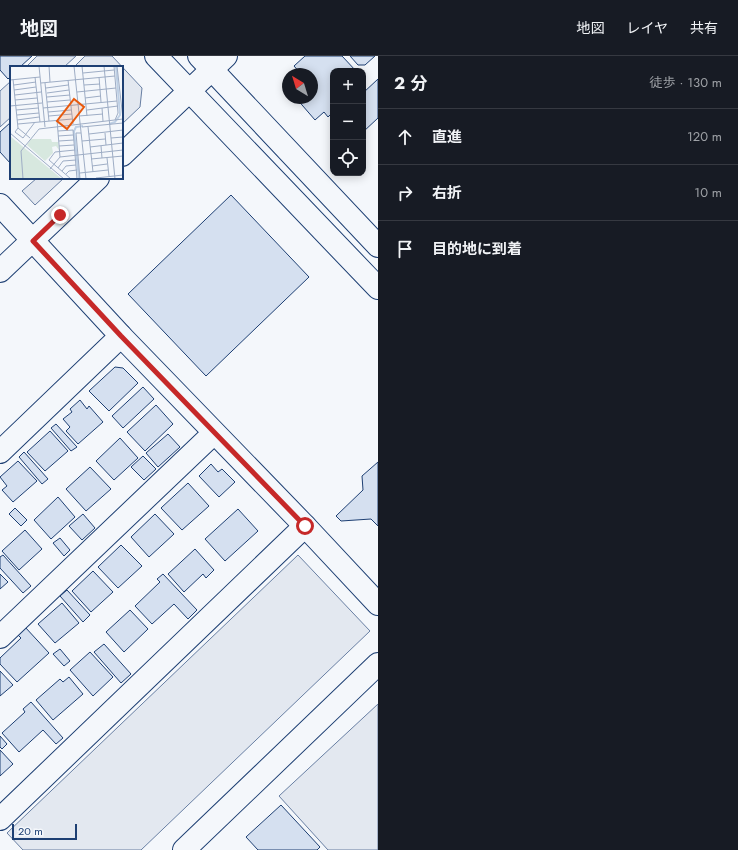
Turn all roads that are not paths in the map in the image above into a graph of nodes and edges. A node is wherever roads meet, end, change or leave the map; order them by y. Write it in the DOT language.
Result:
graph roads {
  1 [pos="156,56"];
  2 [pos="212,61"];
  3 [pos="189,91"];
  4 [pos="123,154"];
  5 [pos="97,179"];
  6 [pos="0,205"];
  7 [pos="33,241"];
  8 [pos="378,246"];
  9 [pos="0,271"];
  10 [pos="378,288"];
  11 [pos="121,336"];
  12 [pos="214,433"];
  13 [pos="0,452"];
  14 [pos="305,526"];
  15 [pos="378,604"];
  16 [pos="0,638"];
  17 [pos="378,664"];
  18 [pos="0,819"];
  19 [pos="184,850"];
  1 -- 3 [label="street"];
  2 -- 3 [label="street"];
  2 -- 8 [label="street"];
  3 -- 4 [label="street"];
  3 -- 10 [label="street"];
  5 -- 7 [label="street"];
  6 -- 7 [label="street"];
  7 -- 9 [label="street"];
  7 -- 11 [label="street"];
  11 -- 12 [label="street"];
  11 -- 13 [label="street"];
  12 -- 14 [label="street"];
  12 -- 16 [label="street"];
  14 -- 15 [label="street"];
  14 -- 18 [label="street"];
  17 -- 19 [label="street"];
}
